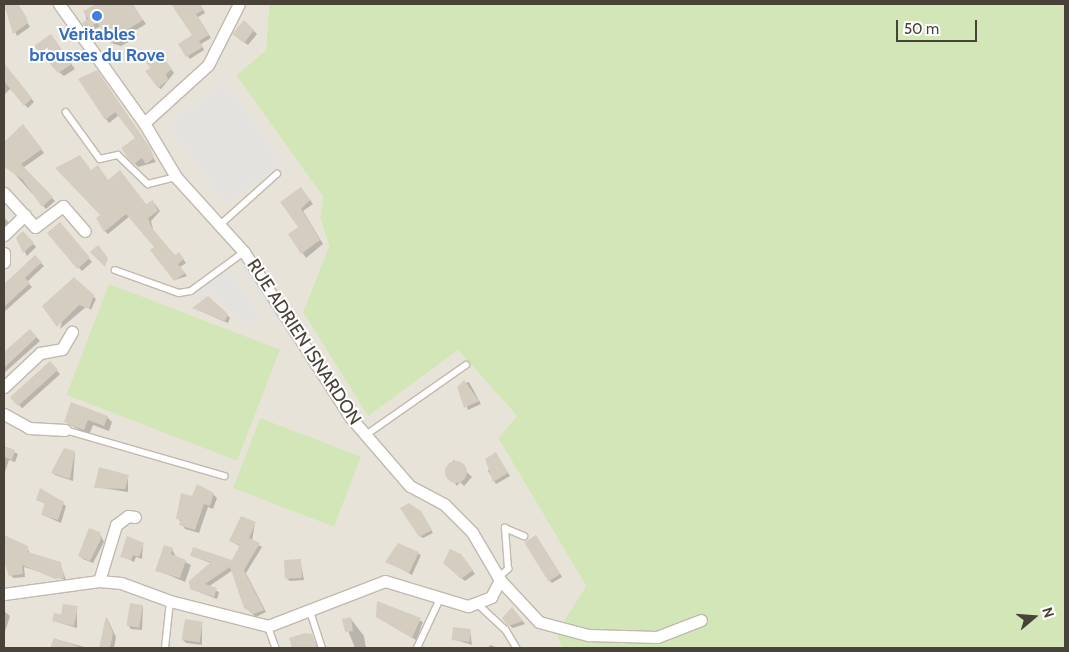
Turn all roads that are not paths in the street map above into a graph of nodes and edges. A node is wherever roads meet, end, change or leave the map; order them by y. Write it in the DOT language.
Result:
graph roads {
  1 [pos="59,4"];
  2 [pos="239,4"];
  3 [pos="66,112"];
  4 [pos="144,123"];
  5 [pos="277,174"];
  6 [pos="176,177"];
  7 [pos="4,193"];
  8 [pos="25,215"];
  9 [pos="221,224"];
  10 [pos="85,231"];
  11 [pos="4,235"];
  12 [pos="244,252"];
  13 [pos="4,253"];
  14 [pos="4,262"];
  15 [pos="115,270"];
  16 [pos="72,332"];
  17 [pos="466,365"];
  18 [pos="4,386"];
  19 [pos="4,414"];
  20 [pos="65,430"];
  21 [pos="366,435"];
  22 [pos="224,476"];
  23 [pos="135,517"];
  24 [pos="524,536"];
  25 [pos="500,578"];
  26 [pos="99,580"];
  27 [pos="4,594"];
  28 [pos="440,599"];
  29 [pos="170,601"];
  30 [pos="478,604"];
  31 [pos="310,610"];
  32 [pos="701,620"];
  33 [pos="268,626"];
  34 [pos="165,648"];
  35 [pos="276,648"];
  36 [pos="322,648"];
  37 [pos="417,648"];
  38 [pos="518,648"];
  1 -- 4 [label="street, RUE ADRIEN ISNARDON"];
  2 -- 4 [label="street"];
  3 -- 6 [label="lane"];
  4 -- 6 [label="street, RUE ADRIEN ISNARDON"];
  5 -- 9 [label="lane"];
  6 -- 9 [label="street, RUE ADRIEN ISNARDON"];
  7 -- 8 [label="street"];
  8 -- 10 [label="street"];
  8 -- 11 [label="street"];
  9 -- 12 [label="street, RUE ADRIEN ISNARDON"];
  12 -- 15 [label="lane"];
  12 -- 21 [label="street, RUE ADRIEN ISNARDON"];
  13 -- 14 [label="street"];
  16 -- 18 [label="street"];
  17 -- 21 [label="lane"];
  19 -- 20 [label="street"];
  20 -- 22 [label="lane"];
  21 -- 25 [label="street, RUE ADRIEN ISNARDON"];
  23 -- 26 [label="street"];
  24 -- 25 [label="lane"];
  25 -- 30 [label="street"];
  25 -- 32 [label="street, RUE ADRIEN ISNARDON"];
  26 -- 27 [label="street"];
  26 -- 29 [label="street"];
  28 -- 30 [label="street"];
  28 -- 31 [label="street"];
  28 -- 37 [label="lane"];
  29 -- 33 [label="street"];
  29 -- 34 [label="lane"];
  30 -- 38 [label="lane"];
  31 -- 33 [label="street"];
  31 -- 36 [label="lane"];
  33 -- 35 [label="lane"];
}
